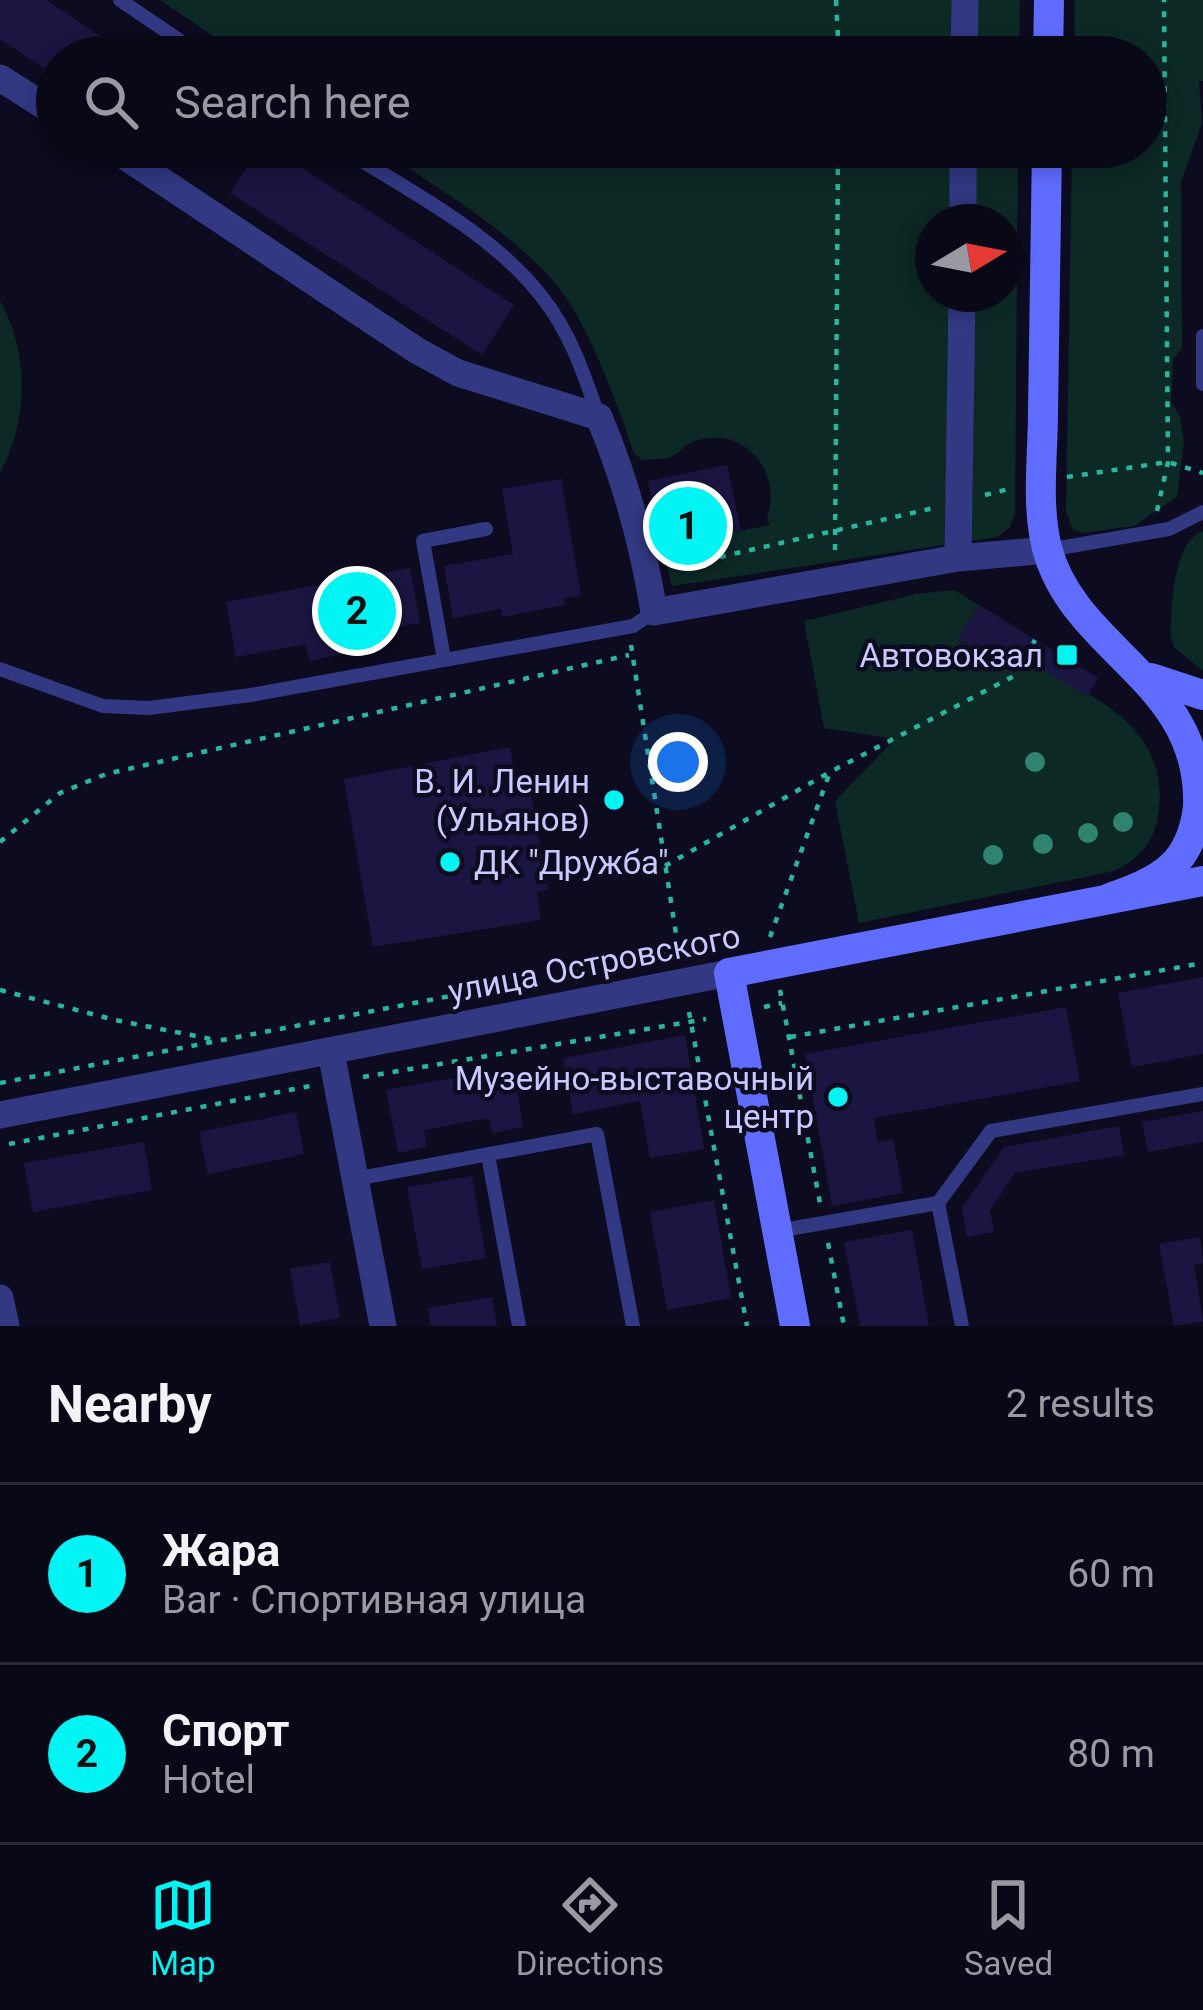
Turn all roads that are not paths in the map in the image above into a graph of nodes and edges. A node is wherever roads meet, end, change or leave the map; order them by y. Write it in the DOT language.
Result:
graph roads {
  1 [pos="120,0"];
  2 [pos="965,0"];
  3 [pos="1049,0"];
  4 [pos="173,36"];
  5 [pos="964,36"];
  6 [pos="1048,36"];
  7 [pos="0,77"];
  8 [pos="13,97"];
  9 [pos="143,168"];
  10 [pos="371,168"];
  11 [pos="963,168"];
  12 [pos="1047,168"];
  13 [pos="963,204"];
  14 [pos="962,312"];
  15 [pos="1203,337"];
  16 [pos="1203,384"];
  17 [pos="599,417"];
  18 [pos="1203,512"];
  19 [pos="486,530"];
  20 [pos="1048,550"];
  21 [pos="958,558"];
  22 [pos="654,612"];
  23 [pos="444,659"];
  24 [pos="0,669"];
  25 [pos="1151,678"];
  26 [pos="1203,694"];
  27 [pos="1203,880"];
  28 [pos="1111,898"];
  29 [pos="729,974"];
  30 [pos="331,1052"];
  31 [pos="1203,1094"];
  32 [pos="0,1115"];
  33 [pos="488,1155"];
  34 [pos="355,1179"];
  35 [pos="938,1203"];
  36 [pos="777,1231"];
  37 [pos="0,1298"];
  38 [pos="5,1326"];
  39 [pos="383,1326"];
  40 [pos="519,1326"];
  41 [pos="633,1326"];
  42 [pos="795,1326"];
  43 [pos="962,1326"];
  1 -- 4 [label="lane"];
  2 -- 5 [label="street"];
  3 -- 6 [label="main road"];
  7 -- 8 [label="street"];
  9 -- 17 [label="street"];
  10 -- 17 [label="lane"];
  11 -- 13 [label="street"];
  12 -- 20 [label="main road"];
  14 -- 21 [label="street"];
  15 -- 16 [label="lane"];
  17 -- 22 [label="street"];
  18 -- 20 [label="lane"];
  19 -- 23 [label="lane"];
  20 -- 21 [label="street"];
  20 -- 25 [label="main road"];
  21 -- 22 [label="street"];
  22 -- 23 [label="lane"];
  23 -- 24 [label="lane"];
  25 -- 26 [label="main road"];
  25 -- 28 [label="main road"];
  27 -- 28 [label="main road, улица Островского"];
  28 -- 29 [label="main road, улица Островского"];
  29 -- 30 [label="street, улица Островского"];
  29 -- 36 [label="main road"];
  30 -- 32 [label="street, улица Островского"];
  30 -- 34 [label="street"];
  31 -- 35 [label="lane"];
  33 -- 34 [label="lane"];
  33 -- 40 [label="lane"];
  33 -- 41 [label="lane"];
  34 -- 39 [label="street"];
  35 -- 36 [label="lane"];
  35 -- 43 [label="lane"];
  36 -- 42 [label="main road"];
  37 -- 38 [label="street"];
}
